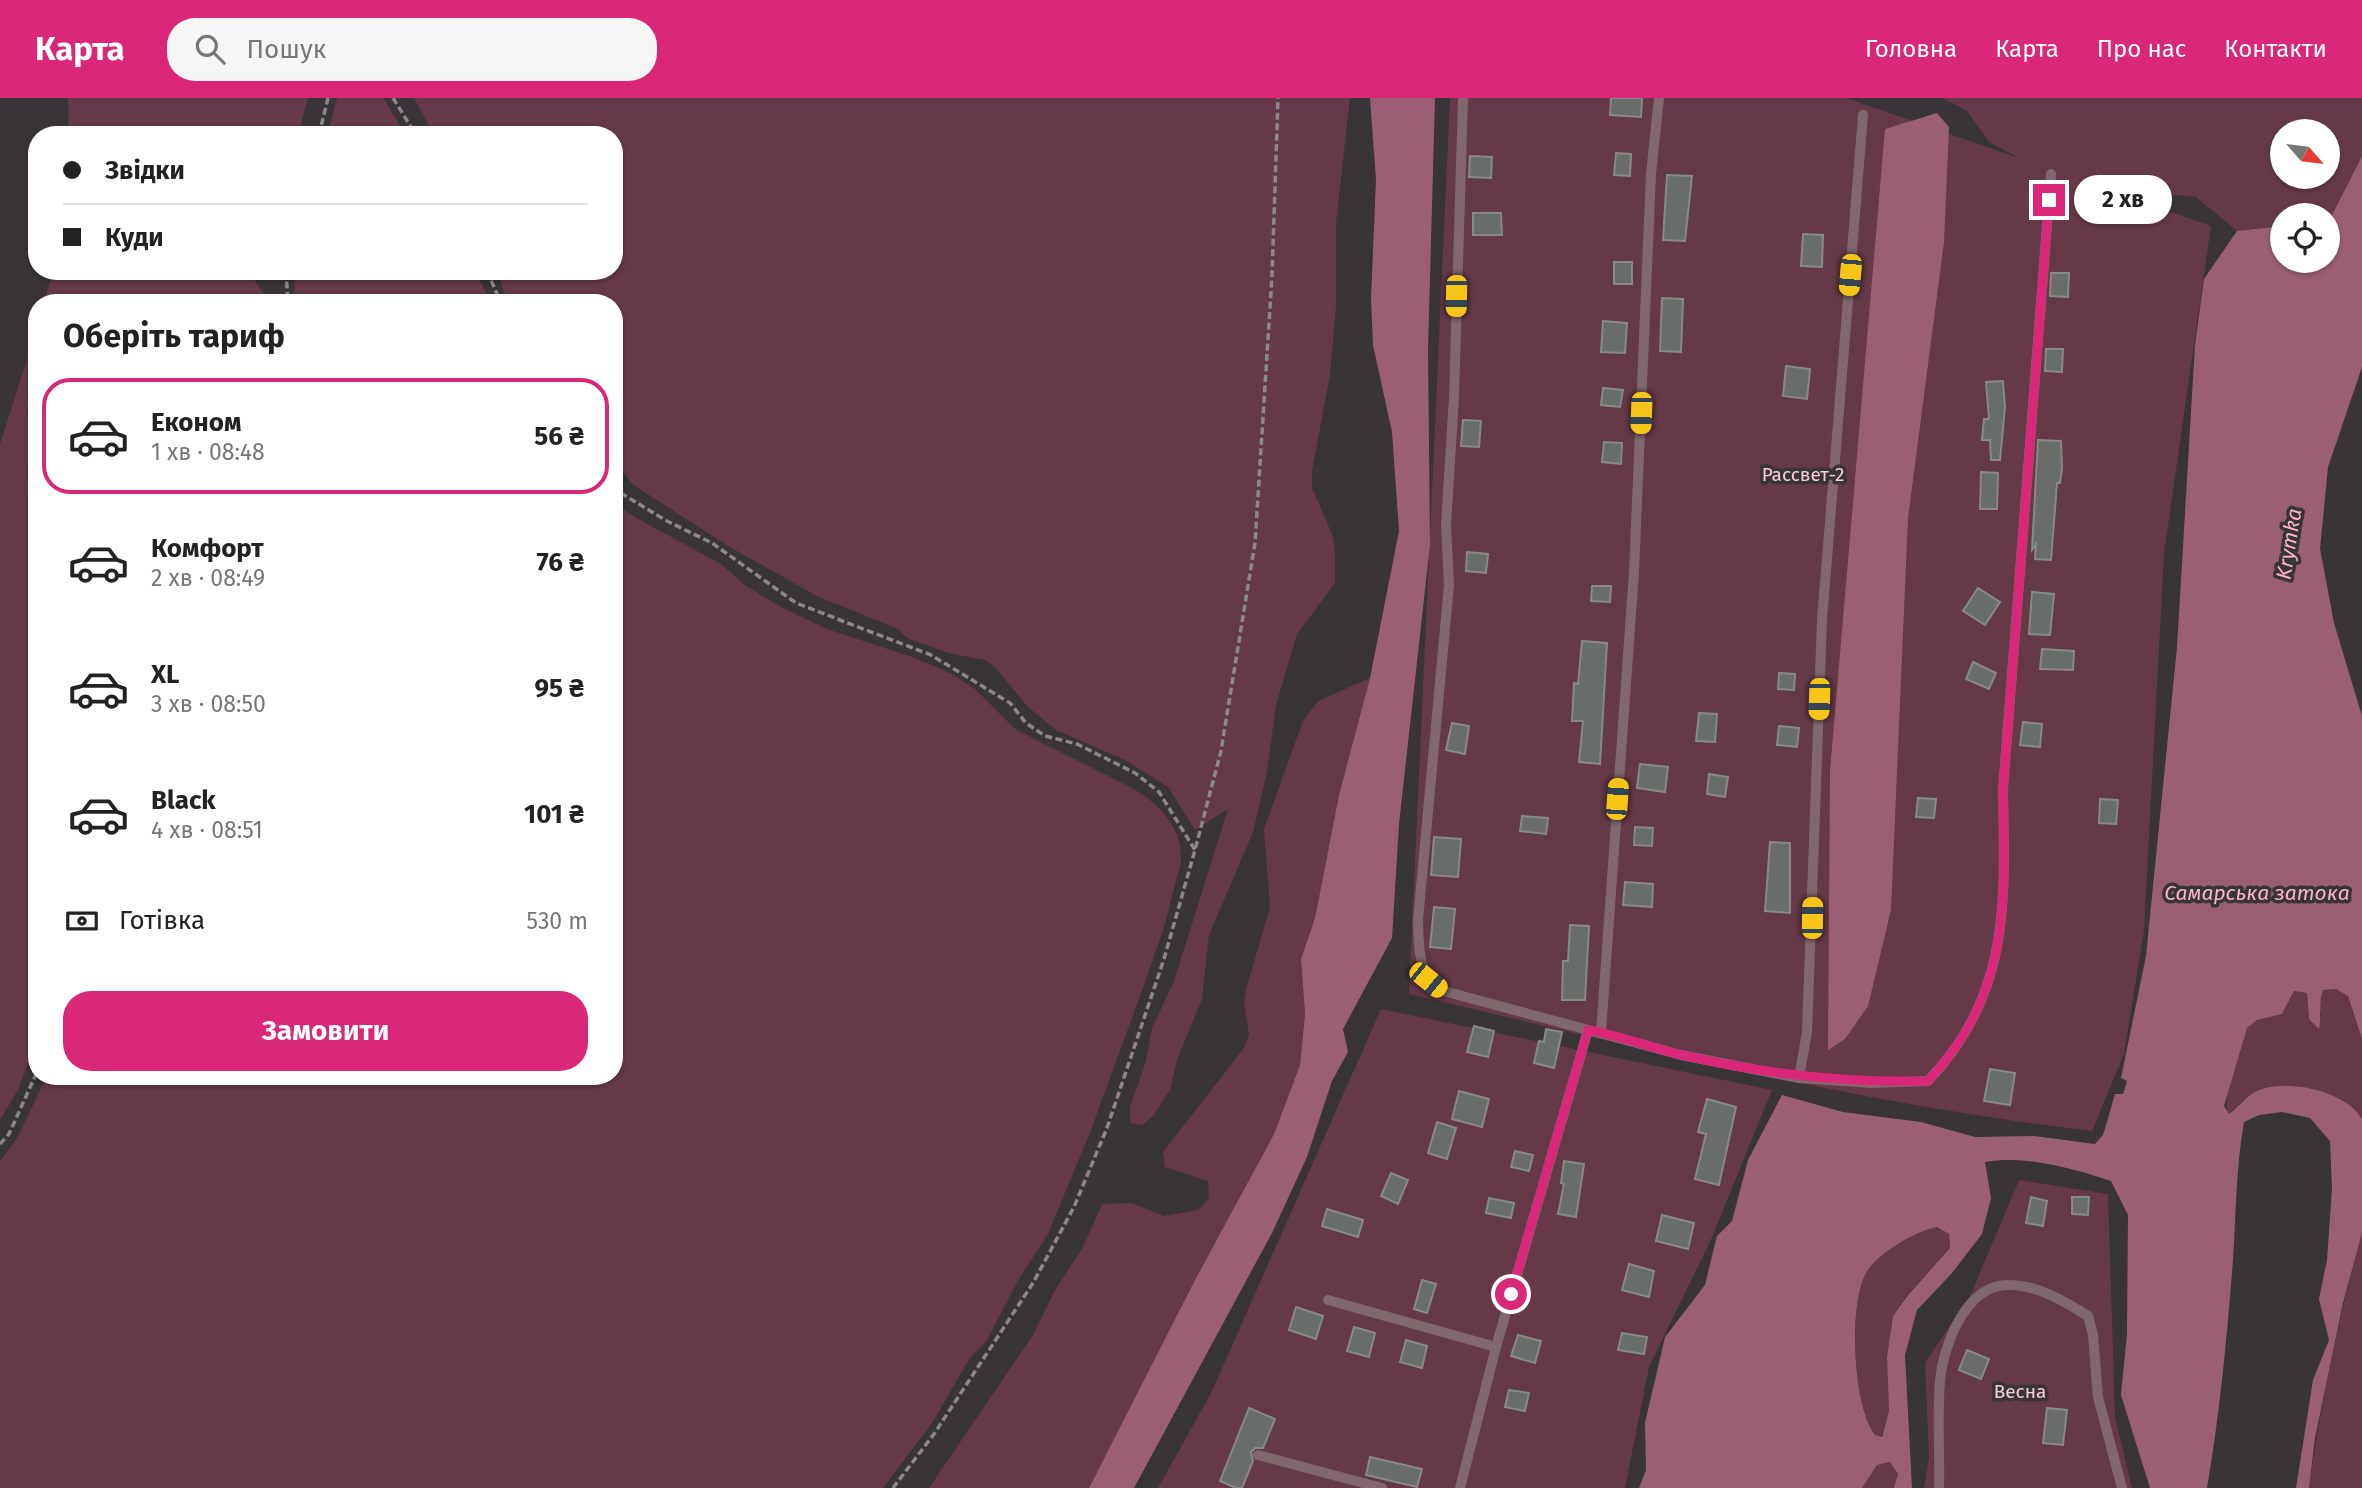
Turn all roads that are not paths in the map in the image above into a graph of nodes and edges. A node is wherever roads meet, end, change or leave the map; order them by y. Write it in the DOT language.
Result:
graph roads {
  1 [pos="1463,98"];
  2 [pos="1659,98"];
  3 [pos="1863,115"];
  4 [pos="2051,174"];
  5 [pos="1588,1030"];
  6 [pos="1601,1032"];
  7 [pos="1799,1078"];
  8 [pos="1328,1300"];
  9 [pos="1496,1347"];
  10 [pos="1258,1455"];
  11 [pos="1382,1488"];
  12 [pos="1460,1488"];
  13 [pos="1940,1488"];
  14 [pos="2122,1488"];
  1 -- 5 [label="lane"];
  2 -- 6 [label="lane"];
  3 -- 7 [label="lane"];
  4 -- 7 [label="lane"];
  5 -- 6 [label="lane"];
  5 -- 9 [label="lane"];
  6 -- 7 [label="lane"];
  8 -- 9 [label="lane"];
  9 -- 12 [label="lane"];
  10 -- 11 [label="lane"];
  13 -- 14 [label="lane"];
}
